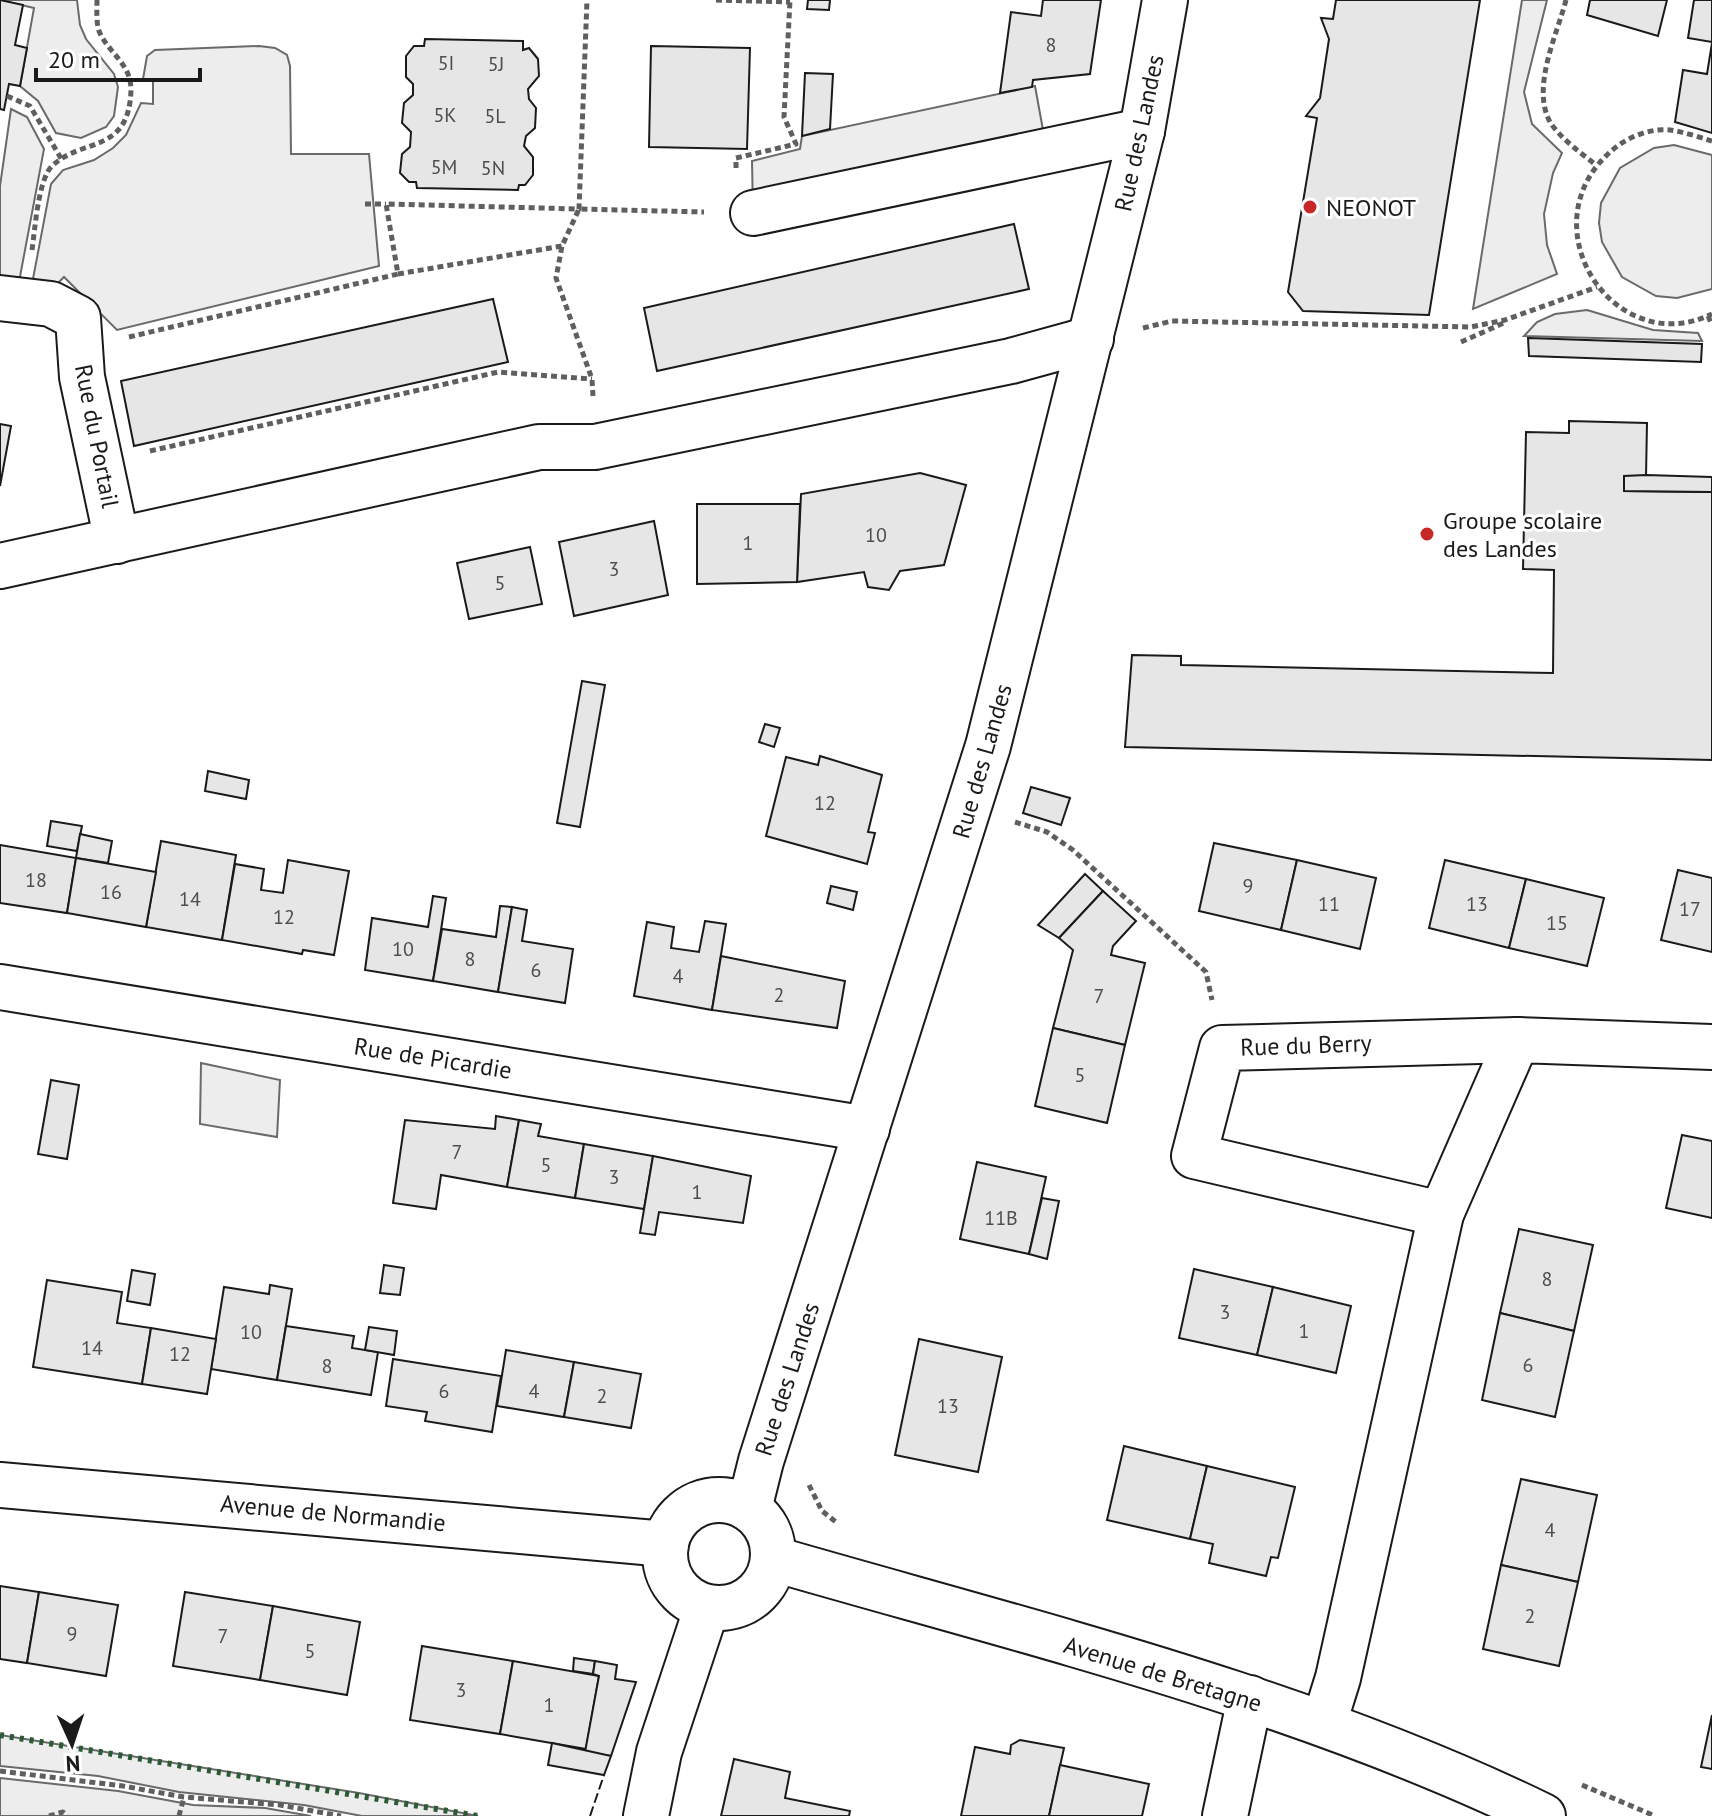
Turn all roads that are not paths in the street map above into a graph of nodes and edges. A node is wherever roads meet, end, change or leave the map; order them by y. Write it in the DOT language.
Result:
graph roads {
  1 [pos="1165,0"];
  2 [pos="1142,131"];
  3 [pos="744,213"];
  4 [pos="12,298"];
  5 [pos="1091,339"];
  6 [pos="117,541"];
  7 [pos="0,566"];
  8 [pos="0,987"];
  9 [pos="1517,1040"];
  10 [pos="1712,1047"];
  11 [pos="867,1129"];
  12 [pos="1441,1214"];
  13 [pos="0,1485"];
  14 [pos="749,1509"];
  15 [pos="666,1544"];
  16 [pos="774,1559"];
  17 [pos="707,1607"];
  18 [pos="1250,1698"];
  19 [pos="1324,1723"];
  20 [pos="646,1816"];
  21 [pos="1225,1816"];
  22 [pos="1543,1816"];
  1 -- 2 [label="street, Rue des Landes"];
  2 -- 3 [label="street"];
  2 -- 5 [label="street, Rue des Landes"];
  4 -- 6 [label="street, Rue du Portail"];
  5 -- 6 [label="street"];
  5 -- 11 [label="street, Rue des Landes"];
  6 -- 7 [label="street"];
  8 -- 11 [label="street, Rue de Picardie"];
  9 -- 10 [label="street, Rue du Berry"];
  9 -- 12 [label="street"];
  9 -- 12 [label="street, Rue du Berry"];
  11 -- 14 [label="street, Rue des Landes"];
  12 -- 19 [label="street"];
  13 -- 15 [label="street, Avenue de Normandie"];
  14 -- 15 [label="street"];
  14 -- 16 [label="street"];
  15 -- 17 [label="street"];
  16 -- 17 [label="street"];
  16 -- 18 [label="street, Avenue de Bretagne"];
  17 -- 20 [label="street"];
  18 -- 19 [label="street, Avenue de Bretagne"];
  18 -- 21 [label="street"];
  19 -- 22 [label="street, Avenue de Bretagne"];
}
